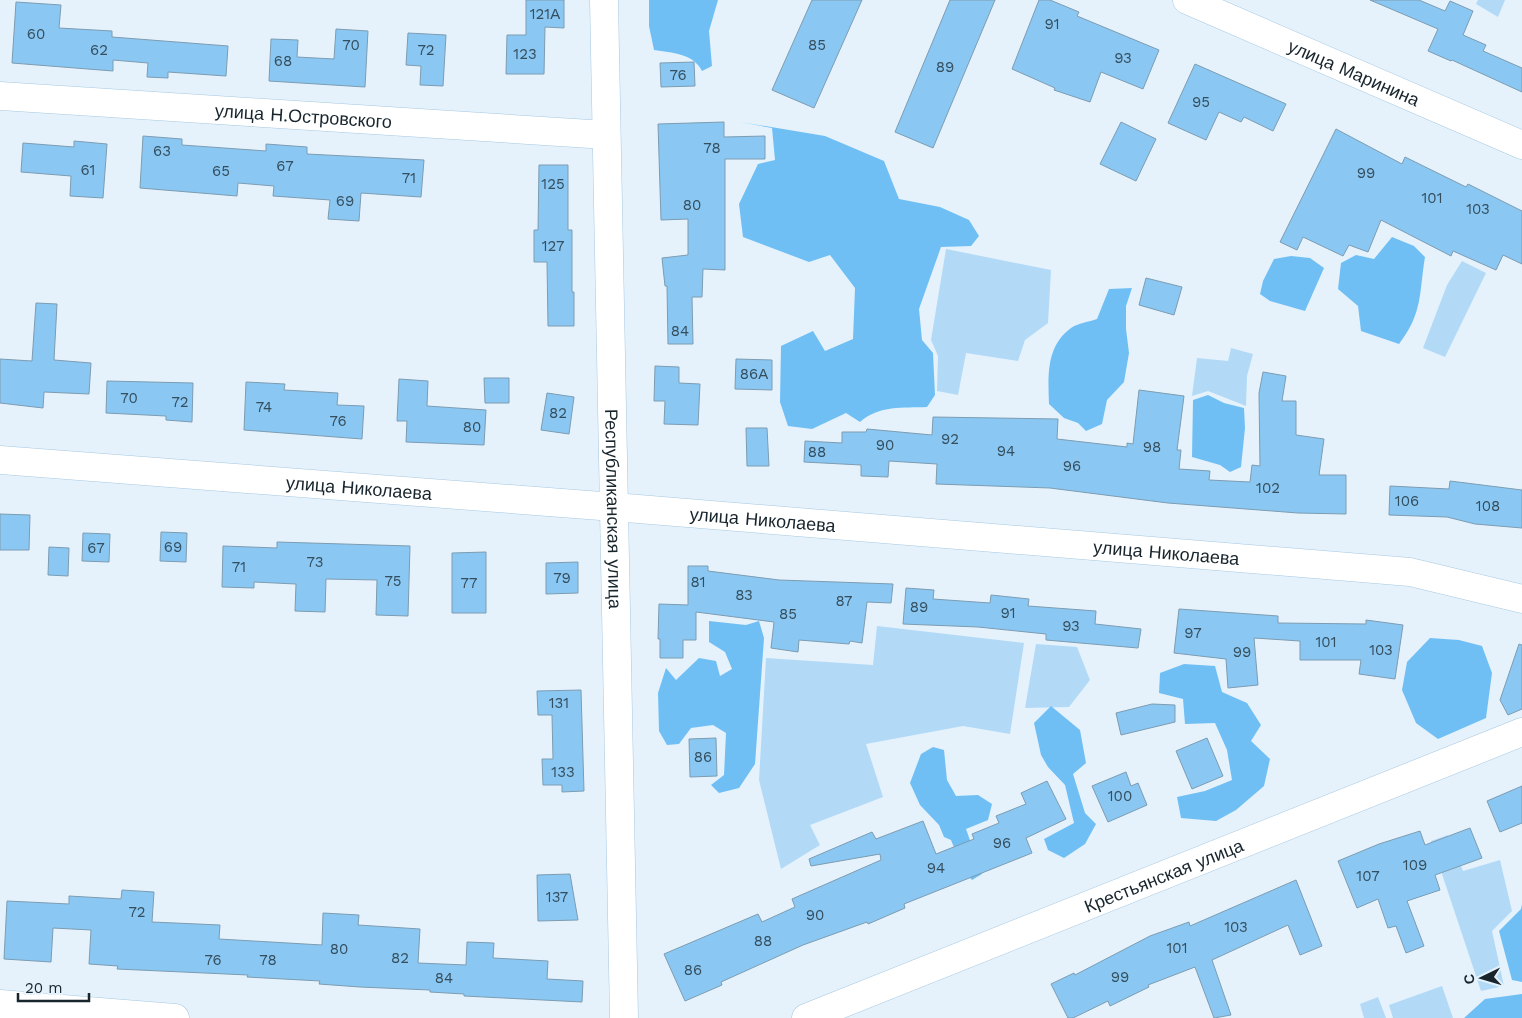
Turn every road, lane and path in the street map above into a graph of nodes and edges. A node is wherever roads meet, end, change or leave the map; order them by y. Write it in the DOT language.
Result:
graph roads {
  1 [pos="604,0"];
  2 [pos="1187,0"];
  3 [pos="0,96"];
  4 [pos="606,135"];
  5 [pos="1522,145"];
  6 [pos="0,460"];
  7 [pos="614,507"];
  8 [pos="1522,599"];
  9 [pos="1522,732"];
  10 [pos="0,1004"];
  11 [pos="175,1018"];
  12 [pos="624,1018"];
  13 [pos="806,1018"];
  1 -- 4 [label="street, Республиканская улица"];
  2 -- 5 [label="street, улица Маринина"];
  3 -- 4 [label="street, улица Н.Островского"];
  4 -- 7 [label="street, Республиканская улица"];
  6 -- 7 [label="street, улица Николаева"];
  7 -- 8 [label="street, улица Николаева"];
  7 -- 12 [label="street, Республиканская улица"];
  9 -- 13 [label="street, Крестьянская улица"];
  10 -- 11 [label="street"];
}
